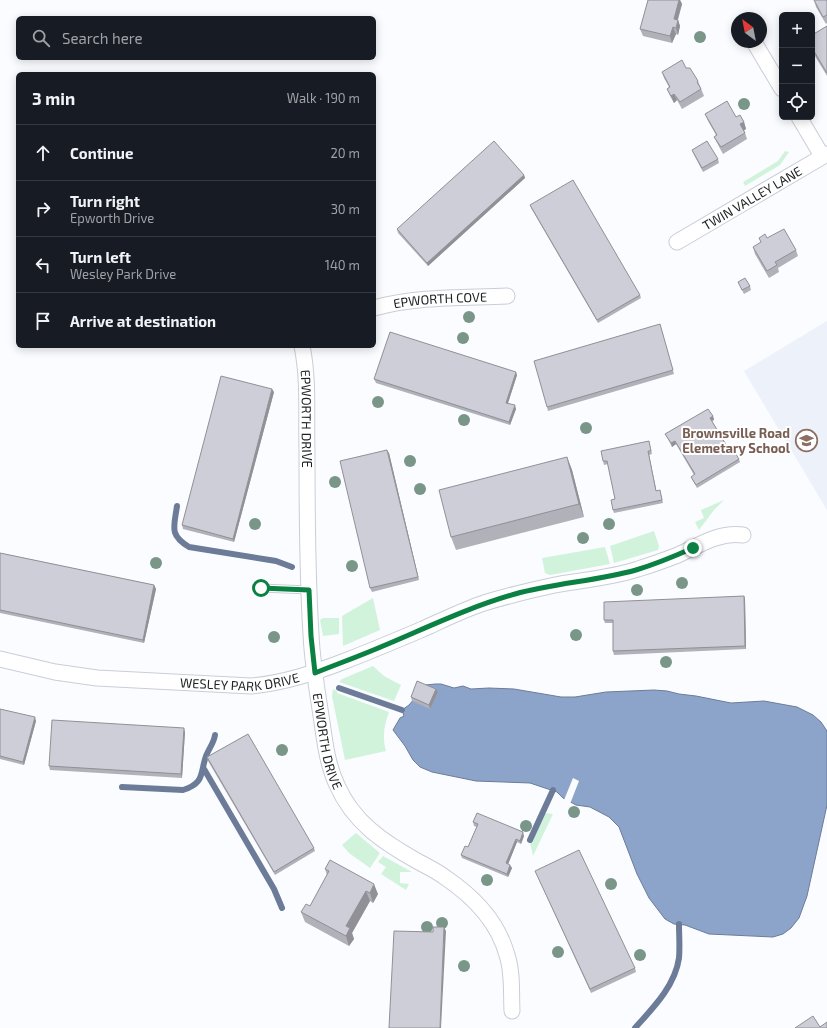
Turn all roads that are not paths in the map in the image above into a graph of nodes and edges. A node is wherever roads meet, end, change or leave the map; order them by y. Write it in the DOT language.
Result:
graph roads {
  1 [pos="758,48"];
  2 [pos="779,84"];
  3 [pos="801,120"];
  4 [pos="824,155"];
  5 [pos="677,242"];
  6 [pos="507,296"];
  7 [pos="376,308"];
  8 [pos="302,348"];
  9 [pos="743,535"];
  10 [pos="261,588"];
  11 [pos="309,590"];
  12 [pos="0,659"];
  13 [pos="315,673"];
  14 [pos="512,1011"];
  1 -- 2 [label="street"];
  3 -- 4 [label="street"];
  4 -- 5 [label="street, TWIN VALLEY LANE"];
  6 -- 7 [label="street, EPWORTH COVE"];
  8 -- 11 [label="street, EPWORTH DRIVE"];
  9 -- 13 [label="street, WESLEY PARK DRIVE"];
  10 -- 11 [label="lane"];
  11 -- 13 [label="street, EPWORTH DRIVE"];
  12 -- 13 [label="street, WESLEY PARK DRIVE"];
  13 -- 14 [label="street, EPWORTH DRIVE"];
}
